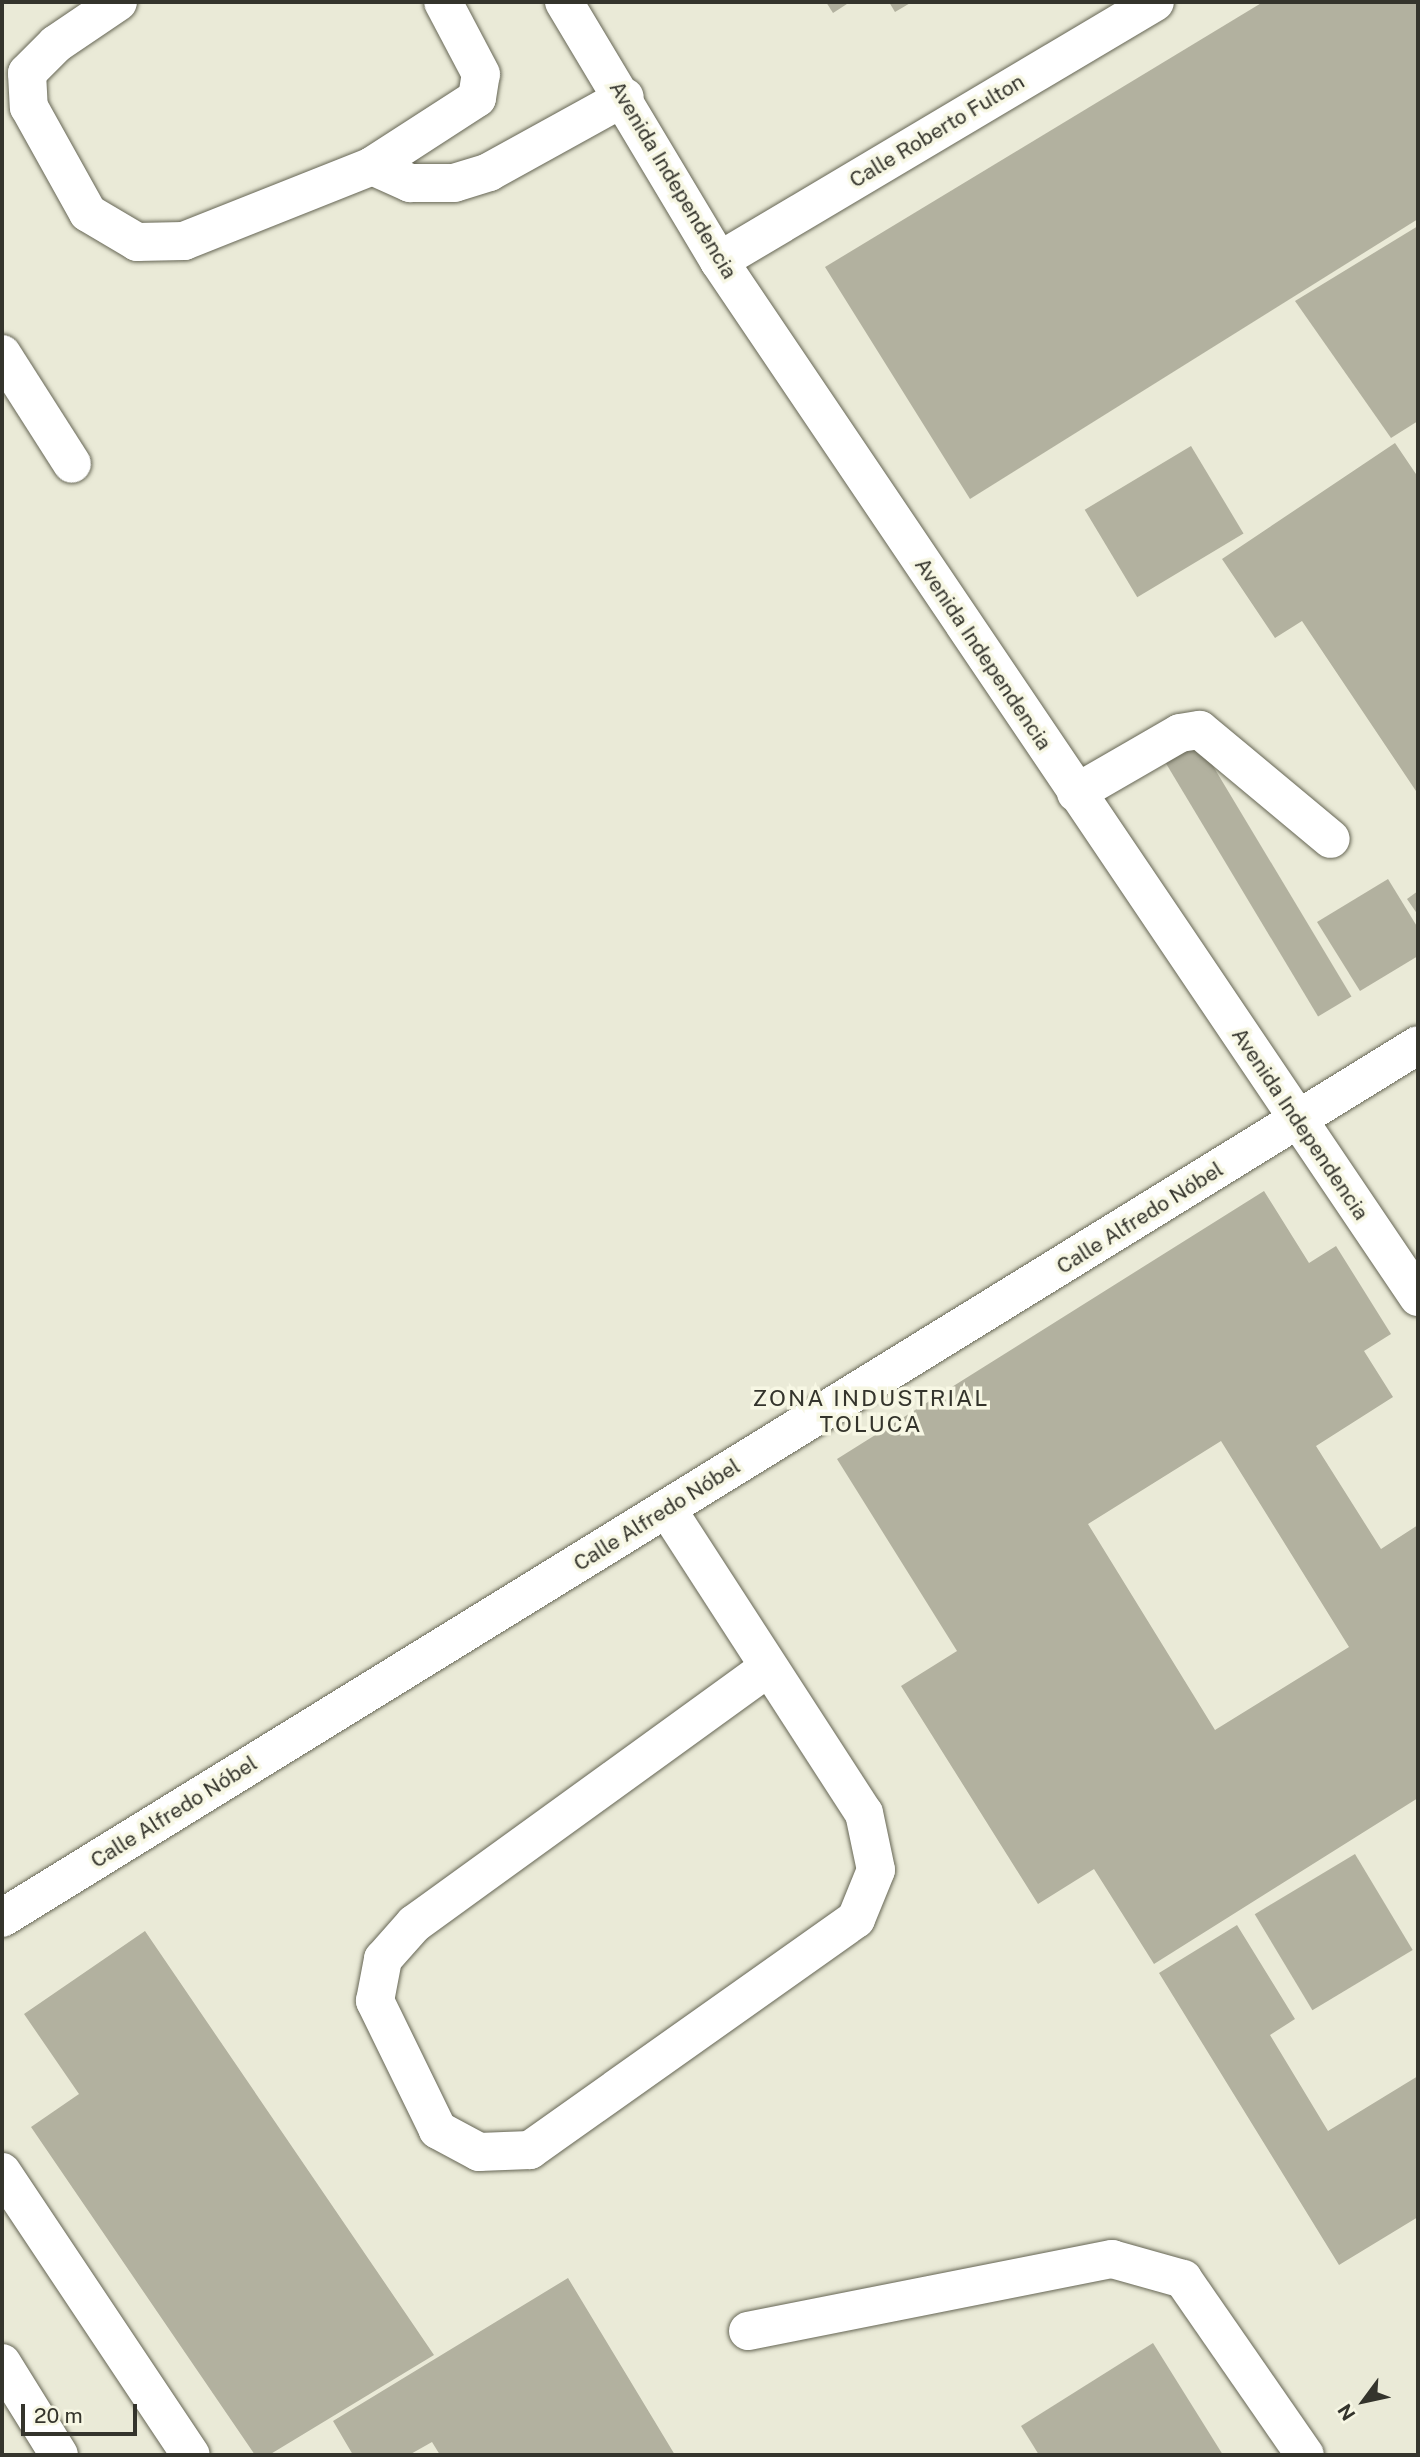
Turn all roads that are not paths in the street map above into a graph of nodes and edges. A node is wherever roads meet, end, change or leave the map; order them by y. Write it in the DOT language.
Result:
graph roads {
  1 [pos="118,2"];
  2 [pos="443,2"];
  3 [pos="564,2"];
  4 [pos="1154,2"];
  5 [pos="625,97"];
  6 [pos="372,166"];
  7 [pos="719,261"];
  8 [pos="2,354"];
  9 [pos="72,464"];
  10 [pos="1076,793"];
  11 [pos="1331,839"];
  12 [pos="1418,1045"];
  13 [pos="1297,1122"];
  14 [pos="1418,1297"];
  15 [pos="667,1509"];
  16 [pos="768,1668"];
  17 [pos="2,1918"];
  18 [pos="2,2172"];
  19 [pos="748,2331"];
  20 [pos="2,2363"];
  21 [pos="59,2455"];
  22 [pos="191,2455"];
  23 [pos="1305,2455"];
  1 -- 6 [label="main road"];
  2 -- 6 [label="main road"];
  3 -- 5 [label="main road, Avenida Independencia"];
  4 -- 7 [label="main road, Calle Roberto Fulton"];
  5 -- 6 [label="main road"];
  5 -- 7 [label="main road, Avenida Independencia"];
  7 -- 10 [label="main road, Avenida Independencia"];
  8 -- 9 [label="main road"];
  10 -- 11 [label="main road"];
  10 -- 13 [label="main road, Avenida Independencia"];
  12 -- 13 [label="main road, Calle Alfredo Nóbel"];
  13 -- 14 [label="main road, Avenida Independencia"];
  13 -- 15 [label="main road, Calle Alfredo Nóbel"];
  15 -- 16 [label="main road"];
  15 -- 17 [label="main road, Calle Alfredo Nóbel"];
  16 -- 16 [label="main road"];
  18 -- 22 [label="main road"];
  19 -- 23 [label="main road"];
  20 -- 21 [label="main road"];
}
